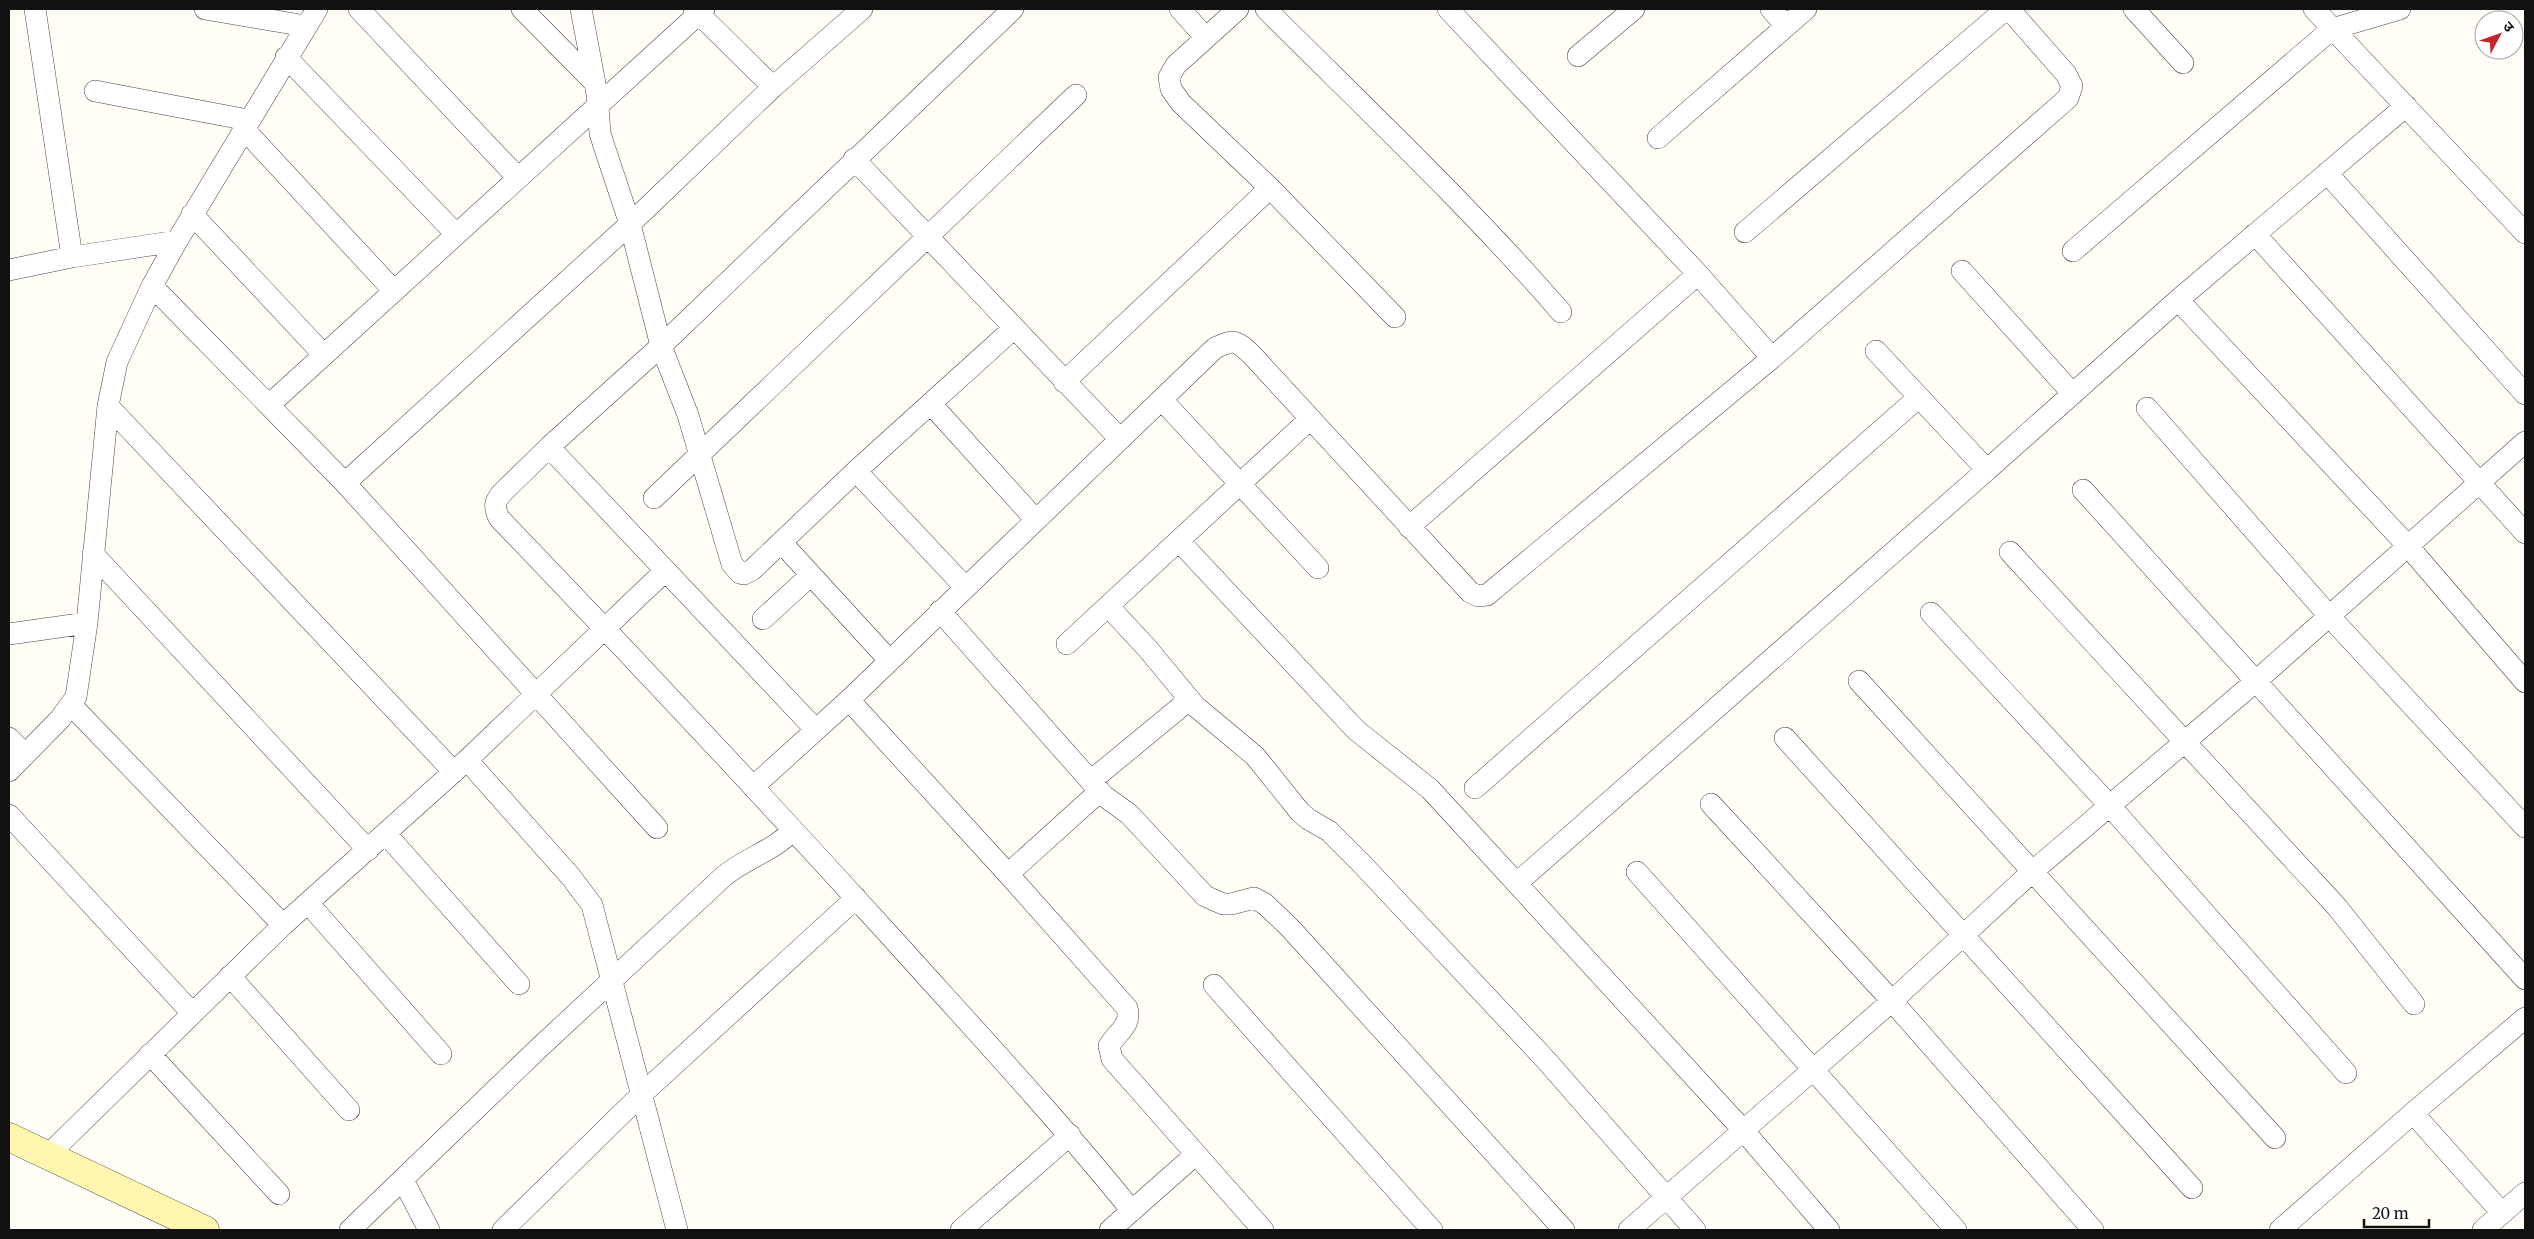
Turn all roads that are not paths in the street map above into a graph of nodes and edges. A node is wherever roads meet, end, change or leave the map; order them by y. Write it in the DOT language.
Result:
graph roads {
  1 [pos="205,9"];
  2 [pos="359,9"];
  3 [pos="522,9"];
  4 [pos="581,9"];
  5 [pos="862,9"];
  6 [pos="1013,9"];
  7 [pos="1180,9"];
  8 [pos="1238,9"];
  9 [pos="1266,9"];
  10 [pos="1448,9"];
  11 [pos="1634,9"];
  12 [pos="1771,9"];
  13 [pos="1806,9"];
  14 [pos="2007,9"];
  15 [pos="2134,9"];
  16 [pos="2314,9"];
  17 [pos="2400,9"];
  18 [pos="42,10"];
  19 [pos="699,10"];
  20 [pos="312,17"];
  21 [pos="1786,26"];
  22 [pos="2332,29"];
  23 [pos="1206,38"];
  24 [pos="1578,56"];
  25 [pos="286,57"];
  26 [pos="2183,63"];
  27 [pos="594,82"];
  28 [pos="773,88"];
  29 [pos="95,91"];
  30 [pos="1076,95"];
  31 [pos="598,105"];
  32 [pos="2406,106"];
  33 [pos="246,124"];
  34 [pos="1658,138"];
  35 [pos="854,159"];
  36 [pos="2327,173"];
  37 [pos="518,178"];
  38 [pos="1270,188"];
  39 [pos="192,214"];
  40 [pos="630,224"];
  41 [pos="1745,232"];
  42 [pos="2525,233"];
  43 [pos="456,234"];
  44 [pos="2255,234"];
  45 [pos="926,238"];
  46 [pos="177,241"];
  47 [pos="2073,251"];
  48 [pos="72,257"];
  49 [pos="9,270"];
  50 [pos="1962,271"];
  51 [pos="1698,274"];
  52 [pos="152,286"];
  53 [pos="394,291"];
  54 [pos="2178,300"];
  55 [pos="1561,312"];
  56 [pos="1395,317"];
  57 [pos="1013,329"];
  58 [pos="661,346"];
  59 [pos="1876,350"];
  60 [pos="324,355"];
  61 [pos="1772,358"];
  62 [pos="1064,382"];
  63 [pos="2073,394"];
  64 [pos="2525,394"];
  65 [pos="1919,397"];
  66 [pos="1162,400"];
  67 [pos="931,404"];
  68 [pos="269,405"];
  69 [pos="108,406"];
  70 [pos="2147,408"];
  71 [pos="1310,419"];
  72 [pos="1120,440"];
  73 [pos="2525,442"];
  74 [pos="549,447"];
  75 [pos="700,454"];
  76 [pos="1987,470"];
  77 [pos="856,471"];
  78 [pos="2479,482"];
  79 [pos="345,484"];
  80 [pos="1241,485"];
  81 [pos="2083,490"];
  82 [pos="654,498"];
  83 [pos="1036,520"];
  84 [pos="1409,526"];
  85 [pos="2525,533"];
  86 [pos="1179,541"];
  87 [pos="782,542"];
  88 [pos="2407,546"];
  89 [pos="2010,552"];
  90 [pos="93,554"];
  91 [pos="1318,568"];
  92 [pos="665,572"];
  93 [pos="811,575"];
  94 [pos="965,587"];
  95 [pos="1108,606"];
  96 [pos="940,611"];
  97 [pos="1931,613"];
  98 [pos="2330,617"];
  99 [pos="763,618"];
  100 [pos="87,623"];
  101 [pos="606,628"];
  102 [pos="9,630"];
  103 [pos="1067,644"];
  104 [pos="889,660"];
  105 [pos="1859,681"];
  106 [pos="2255,682"];
  107 [pos="2525,682"];
  108 [pos="537,694"];
  109 [pos="848,700"];
  110 [pos="1189,700"];
  111 [pos="72,706"];
  112 [pos="816,730"];
  113 [pos="9,738"];
  114 [pos="1785,738"];
  115 [pos="2186,740"];
  116 [pos="25,755"];
  117 [pos="460,766"];
  118 [pos="9,771"];
  119 [pos="1096,786"];
  120 [pos="754,787"];
  121 [pos="1475,788"];
  122 [pos="1711,804"];
  123 [pos="2110,806"];
  124 [pos="9,815"];
  125 [pos="657,828"];
  126 [pos="2525,828"];
  127 [pos="794,830"];
  128 [pos="386,834"];
  129 [pos="368,850"];
  130 [pos="2034,871"];
  131 [pos="1637,872"];
  132 [pos="1008,874"];
  133 [pos="1517,883"];
  134 [pos="856,898"];
  135 [pos="308,903"];
  136 [pos="283,925"];
  137 [pos="1963,934"];
  138 [pos="230,976"];
  139 [pos="2525,979"];
  140 [pos="612,981"];
  141 [pos="520,984"];
  142 [pos="1214,984"];
  143 [pos="1892,1001"];
  144 [pos="2414,1004"];
  145 [pos="192,1013"];
  146 [pos="2525,1018"];
  147 [pos="150,1054"];
  148 [pos="441,1054"];
  149 [pos="1814,1069"];
  150 [pos="2346,1073"];
  151 [pos="642,1094"];
  152 [pos="349,1110"];
  153 [pos="2413,1113"];
  154 [pos="1743,1130"];
  155 [pos="1070,1135"];
  156 [pos="9,1136"];
  157 [pos="2275,1138"];
  158 [pos="48,1155"];
  159 [pos="1194,1155"];
  160 [pos="402,1180"];
  161 [pos="2192,1188"];
  162 [pos="2525,1193"];
  163 [pos="279,1194"];
  164 [pos="1666,1198"];
  165 [pos="1132,1211"];
  166 [pos="2502,1213"];
  167 [pos="669,1226"];
  168 [pos="191,1228"];
  169 [pos="350,1230"];
  170 [pos="429,1230"];
  171 [pos="503,1230"];
  172 [pos="961,1230"];
  173 [pos="1110,1230"];
  174 [pos="1262,1230"];
  175 [pos="1432,1230"];
  176 [pos="1564,1230"];
  177 [pos="1630,1230"];
  178 [pos="1696,1230"];
  179 [pos="1829,1230"];
  180 [pos="1956,1230"];
  181 [pos="2093,1230"];
  182 [pos="2280,1230"];
  183 [pos="2483,1230"];
  1 -- 20 [label="street"];
  2 -- 37 [label="street"];
  3 -- 27 [label="street"];
  4 -- 27 [label="street"];
  5 -- 28 [label="street"];
  6 -- 35 [label="street"];
  7 -- 23 [label="street"];
  8 -- 23 [label="street"];
  9 -- 55 [label="street"];
  10 -- 51 [label="street"];
  11 -- 24 [label="street"];
  12 -- 21 [label="street"];
  13 -- 21 [label="street"];
  14 -- 41 [label="street"];
  14 -- 61 [label="street"];
  15 -- 26 [label="street"];
  16 -- 22 [label="street"];
  17 -- 22 [label="street"];
  18 -- 48 [label="street"];
  19 -- 28 [label="street"];
  19 -- 31 [label="street"];
  20 -- 25 [label="street"];
  21 -- 34 [label="street"];
  22 -- 32 [label="street"];
  22 -- 47 [label="street"];
  23 -- 38 [label="street"];
  25 -- 33 [label="street"];
  25 -- 43 [label="street"];
  27 -- 31 [label="street"];
  28 -- 40 [label="street"];
  29 -- 33 [label="street"];
  30 -- 45 [label="street"];
  31 -- 37 [label="street"];
  31 -- 40 [label="street"];
  32 -- 36 [label="street"];
  32 -- 42 [label="street"];
  33 -- 39 [label="street"];
  33 -- 53 [label="street"];
  35 -- 45 [label="street"];
  35 -- 58 [label="street"];
  36 -- 44 [label="street"];
  36 -- 64 [label="street"];
  37 -- 43 [label="street"];
  38 -- 56 [label="street"];
  38 -- 62 [label="street"];
  39 -- 46 [label="street"];
  39 -- 60 [label="street"];
  40 -- 58 [label="street"];
  40 -- 79 [label="street"];
  43 -- 53 [label="street"];
  44 -- 54 [label="street"];
  44 -- 78 [label="street"];
  45 -- 57 [label="street"];
  45 -- 75 [label="street"];
  46 -- 48 [label="street"];
  46 -- 52 [label="street"];
  48 -- 49 [label="street"];
  50 -- 63 [label="street"];
  51 -- 61 [label="street"];
  51 -- 84 [label="street"];
  52 -- 68 [label="street"];
  52 -- 69 [label="street"];
  53 -- 60 [label="street"];
  54 -- 63 [label="street"];
  54 -- 88 [label="street"];
  57 -- 62 [label="street"];
  57 -- 67 [label="street"];
  58 -- 74 [label="street"];
  58 -- 75 [label="street"];
  59 -- 65 [label="street"];
  60 -- 68 [label="street"];
  61 -- 84 [label="street"];
  62 -- 72 [label="street"];
  63 -- 76 [label="street"];
  65 -- 76 [label="street"];
  65 -- 121 [label="street"];
  66 -- 71 [label="street"];
  66 -- 72 [label="street"];
  66 -- 80 [label="street"];
  67 -- 77 [label="street"];
  67 -- 83 [label="street"];
  68 -- 79 [label="street"];
  69 -- 90 [label="street"];
  69 -- 117 [label="street"];
  70 -- 98 [label="street"];
  71 -- 80 [label="street"];
  71 -- 84 [label="street"];
  72 -- 83 [label="street"];
  73 -- 78 [label="street"];
  74 -- 92 [label="street"];
  74 -- 101 [label="street"];
  75 -- 82 [label="street"];
  75 -- 87 [label="street"];
  76 -- 133 [label="street"];
  77 -- 87 [label="street"];
  77 -- 94 [label="street"];
  78 -- 85 [label="street"];
  78 -- 88 [label="street"];
  79 -- 108 [label="street"];
  80 -- 86 [label="street"];
  80 -- 91 [label="street"];
  81 -- 106 [label="street"];
  83 -- 94 [label="street"];
  86 -- 95 [label="street"];
  86 -- 133 [label="street"];
  87 -- 93 [label="street"];
  88 -- 98 [label="street"];
  88 -- 107 [label="street"];
  89 -- 115 [label="street"];
  90 -- 100 [label="street"];
  90 -- 129 [label="street"];
  92 -- 101 [label="street"];
  92 -- 112 [label="street"];
  93 -- 99 [label="street"];
  93 -- 104 [label="street"];
  94 -- 96 [label="street"];
  95 -- 103 [label="street"];
  95 -- 110 [label="street"];
  96 -- 104 [label="street"];
  96 -- 119 [label="street"];
  97 -- 123 [label="street"];
  98 -- 106 [label="street"];
  98 -- 126 [label="street"];
  100 -- 102 [label="street"];
  100 -- 111 [label="street"];
  101 -- 108 [label="street"];
  101 -- 120 [label="street"];
  104 -- 109 [label="street"];
  105 -- 130 [label="street"];
  106 -- 115 [label="street"];
  106 -- 139 [label="street"];
  108 -- 117 [label="street"];
  108 -- 125 [label="street"];
  109 -- 112 [label="street"];
  109 -- 132 [label="street"];
  110 -- 119 [label="street"];
  110 -- 164 [label="street"];
  111 -- 116 [label="street"];
  111 -- 136 [label="street"];
  112 -- 120 [label="street"];
  113 -- 116 [label="street"];
  114 -- 137 [label="street"];
  115 -- 123 [label="street"];
  115 -- 144 [label="street"];
  116 -- 118 [label="street"];
  117 -- 128 [label="street"];
  117 -- 140 [label="street"];
  119 -- 132 [label="street"];
  119 -- 176 [label="street"];
  120 -- 127 [label="street"];
  122 -- 143 [label="street"];
  123 -- 130 [label="street"];
  123 -- 150 [label="street"];
  124 -- 145 [label="street"];
  127 -- 134 [label="street"];
  127 -- 140 [label="street"];
  128 -- 129 [label="street"];
  128 -- 141 [label="street"];
  129 -- 135 [label="street"];
  130 -- 137 [label="street"];
  130 -- 157 [label="street"];
  131 -- 149 [label="street"];
  132 -- 159 [label="street"];
  133 -- 154 [label="street"];
  134 -- 151 [label="street"];
  134 -- 155 [label="street"];
  135 -- 136 [label="street"];
  135 -- 148 [label="street"];
  136 -- 138 [label="street"];
  137 -- 143 [label="street"];
  137 -- 161 [label="street"];
  138 -- 145 [label="street"];
  138 -- 152 [label="street"];
  140 -- 151 [label="street"];
  140 -- 160 [label="street"];
  142 -- 175 [label="street"];
  143 -- 149 [label="street"];
  143 -- 181 [label="street"];
  145 -- 147 [label="street"];
  146 -- 153 [label="street"];
  147 -- 158 [label="street"];
  147 -- 163 [label="street"];
  149 -- 154 [label="street"];
  149 -- 180 [label="street"];
  151 -- 167 [label="street"];
  151 -- 171 [label="street"];
  153 -- 166 [label="street"];
  153 -- 182 [label="street"];
  154 -- 164 [label="street"];
  154 -- 179 [label="street"];
  155 -- 165 [label="street"];
  155 -- 172 [label="street"];
  156 -- 158 [label="street"];
  158 -- 168 [label="street"];
  159 -- 165 [label="street"];
  159 -- 174 [label="street"];
  160 -- 169 [label="street"];
  160 -- 170 [label="street"];
  162 -- 166 [label="street"];
  164 -- 177 [label="street"];
  164 -- 178 [label="street"];
  165 -- 173 [label="street"];
  166 -- 183 [label="street"];
}
